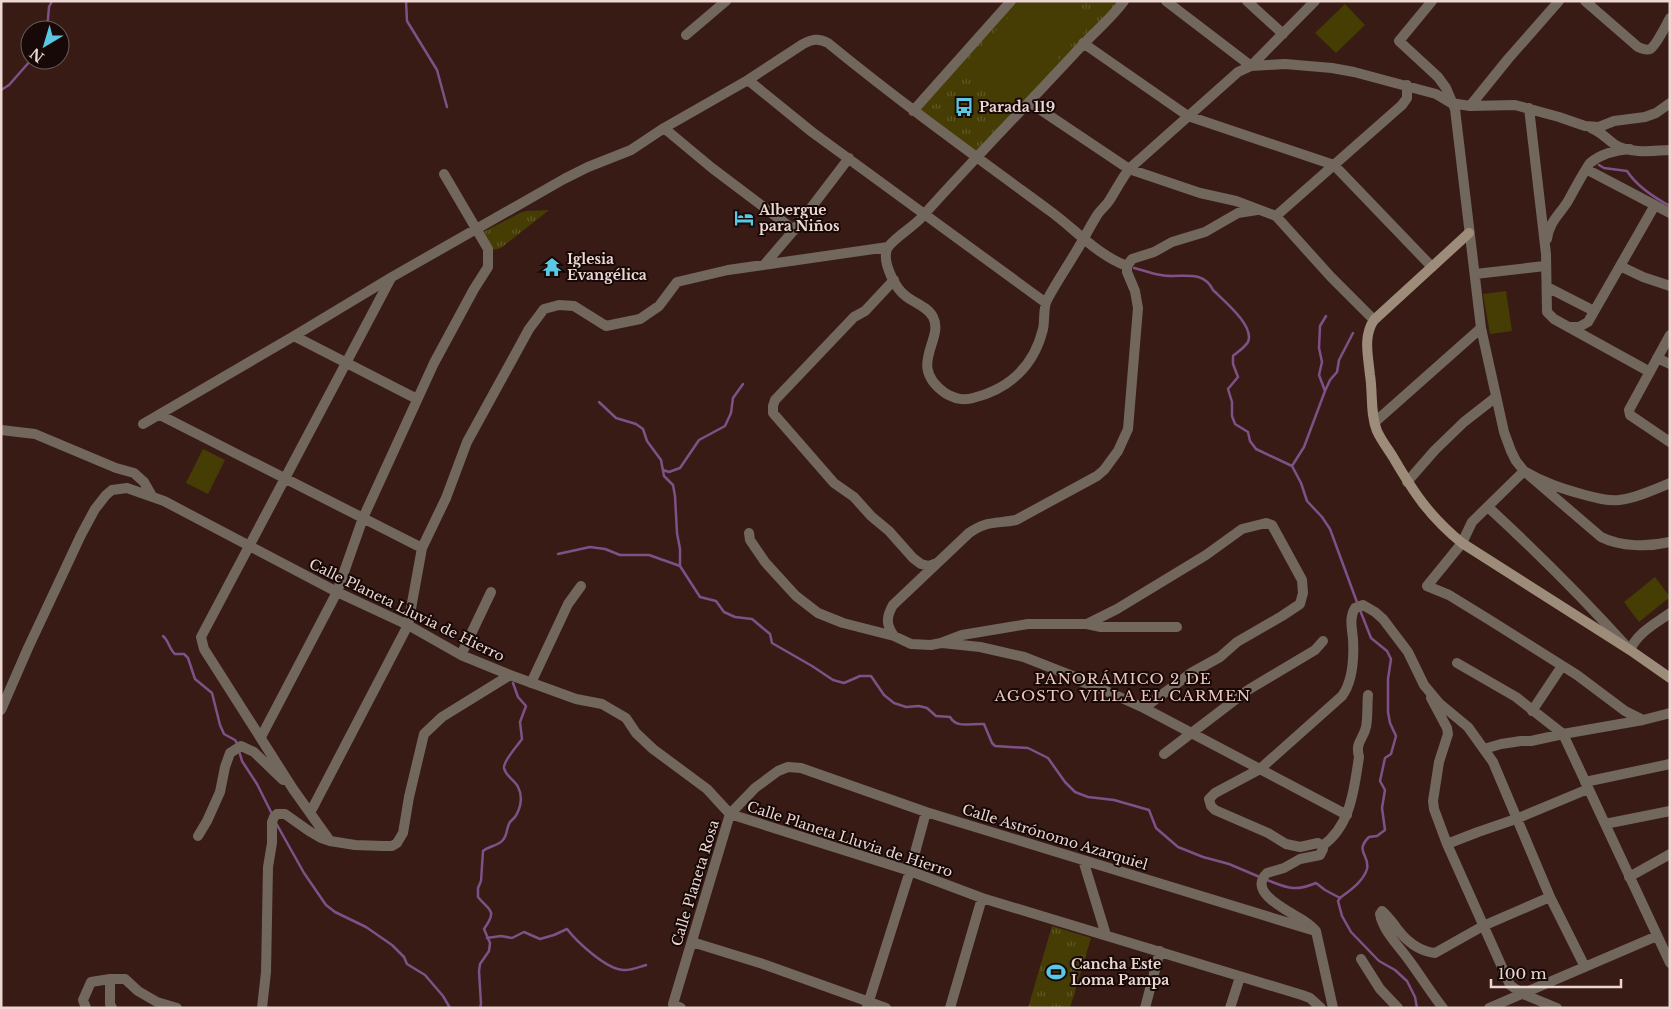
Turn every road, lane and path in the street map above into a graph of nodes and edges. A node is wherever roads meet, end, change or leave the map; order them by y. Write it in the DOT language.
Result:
graph roads {
  1 [pos="726,1"];
  2 [pos="1011,1"];
  3 [pos="1124,1"];
  4 [pos="1166,1"];
  5 [pos="1247,1"];
  6 [pos="1315,1"];
  7 [pos="1432,1"];
  8 [pos="1559,1"];
  9 [pos="1585,1"];
  10 [pos="1670,18"];
  11 [pos="1283,34"];
  12 [pos="686,36"];
  13 [pos="1084,43"];
  14 [pos="1251,66"];
  15 [pos="748,80"];
  16 [pos="1407,85"];
  17 [pos="1029,102"];
  18 [pos="1451,103"];
  19 [pos="1670,103"];
  20 [pos="1470,106"];
  21 [pos="1529,108"];
  22 [pos="913,111"];
  23 [pos="1188,116"];
  24 [pos="1585,126"];
  25 [pos="664,128"];
  26 [pos="1630,149"];
  27 [pos="1670,150"];
  28 [pos="976,157"];
  29 [pos="849,158"];
  30 [pos="1334,165"];
  31 [pos="1129,169"];
  32 [pos="1586,169"];
  33 [pos="444,174"];
  34 [pos="1655,205"];
  35 [pos="1256,210"];
  36 [pos="1670,213"];
  37 [pos="924,215"];
  38 [pos="1276,216"];
  39 [pos="477,230"];
  40 [pos="794,230"];
  41 [pos="1469,233"];
  42 [pos="1084,238"];
  43 [pos="888,247"];
  44 [pos="1546,254"];
  45 [pos="764,265"];
  46 [pos="1127,266"];
  47 [pos="1545,266"];
  48 [pos="1620,266"];
  49 [pos="1432,267"];
  50 [pos="1475,274"];
  51 [pos="392,277"];
  52 [pos="894,280"];
  53 [pos="1670,286"];
  54 [pos="1547,288"];
  55 [pos="1046,303"];
  56 [pos="1594,311"];
  57 [pos="1374,320"];
  58 [pos="1570,327"];
  59 [pos="1481,328"];
  60 [pos="1670,334"];
  61 [pos="294,336"];
  62 [pos="1657,358"];
  63 [pos="346,363"];
  64 [pos="1670,364"];
  65 [pos="1650,372"];
  66 [pos="1496,397"];
  67 [pos="417,399"];
  68 [pos="160,415"];
  69 [pos="1375,422"];
  70 [pos="143,424"];
  71 [pos="1,430"];
  72 [pos="1670,442"];
  73 [pos="1524,471"];
  74 [pos="286,478"];
  75 [pos="1407,482"];
  76 [pos="1670,483"];
  77 [pos="152,496"];
  78 [pos="1488,507"];
  79 [pos="363,518"];
  80 [pos="750,533"];
  81 [pos="1462,542"];
  82 [pos="1670,542"];
  83 [pos="250,546"];
  84 [pos="422,548"];
  85 [pos="937,563"];
  86 [pos="581,586"];
  87 [pos="337,592"];
  88 [pos="491,592"];
  89 [pos="1670,613"];
  90 [pos="1087,624"];
  91 [pos="408,625"];
  92 [pos="1177,627"];
  93 [pos="894,636"];
  94 [pos="1322,640"];
  95 [pos="941,643"];
  96 [pos="1630,650"];
  97 [pos="461,655"];
  98 [pos="1457,663"];
  99 [pos="1562,666"];
  100 [pos="1668,675"];
  101 [pos="510,676"];
  102 [pos="531,683"];
  103 [pos="1424,684"];
  104 [pos="1368,695"];
  105 [pos="1144,708"];
  106 [pos="1,710"];
  107 [pos="1532,711"];
  108 [pos="1670,713"];
  109 [pos="1643,720"];
  110 [pos="1192,732"];
  111 [pos="1563,734"];
  112 [pos="261,737"];
  113 [pos="1484,749"];
  114 [pos="1164,754"];
  115 [pos="1670,764"];
  116 [pos="788,768"];
  117 [pos="1260,769"];
  118 [pos="1586,785"];
  119 [pos="293,789"];
  120 [pos="1670,811"];
  121 [pos="926,812"];
  122 [pos="310,813"];
  123 [pos="730,814"];
  124 [pos="1347,814"];
  125 [pos="1516,819"];
  126 [pos="1605,824"];
  127 [pos="198,836"];
  128 [pos="330,841"];
  129 [pos="1447,844"];
  130 [pos="1322,846"];
  131 [pos="1670,854"];
  132 [pos="1083,860"];
  133 [pos="910,871"];
  134 [pos="1629,877"];
  135 [pos="1550,896"];
  136 [pos="982,898"];
  137 [pos="1483,926"];
  138 [pos="1316,931"];
  139 [pos="1106,935"];
  140 [pos="1657,936"];
  141 [pos="692,942"];
  142 [pos="1160,951"];
  143 [pos="1361,960"];
  144 [pos="1670,963"];
  145 [pos="1585,968"];
  146 [pos="1240,977"];
  147 [pos="110,978"];
  148 [pos="1544,985"];
  149 [pos="1523,994"];
  150 [pos="1544,1004"];
  151 [pos="869,1005"];
  152 [pos="677,1006"];
  153 [pos="86,1008"];
  154 [pos="112,1008"];
  155 [pos="177,1008"];
  156 [pos="262,1008"];
  157 [pos="886,1008"];
  158 [pos="950,1008"];
  159 [pos="1145,1008"];
  160 [pos="1230,1008"];
  161 [pos="1321,1008"];
  162 [pos="1333,1008"];
  163 [pos="1398,1008"];
  164 [pos="1443,1008"];
  165 [pos="1489,1008"];
  166 [pos="1557,1008"];
  1 -- 12 [label="street"];
  2 -- 22 [label="street"];
  3 -- 13 [label="street"];
  4 -- 14 [label="street"];
  5 -- 11 [label="street"];
  6 -- 11 [label="street"];
  7 -- 18 [label="street"];
  8 -- 20 [label="street"];
  9 -- 10 [label="street"];
  11 -- 14 [label="street"];
  13 -- 17 [label="street"];
  13 -- 23 [label="street"];
  14 -- 16 [label="street"];
  14 -- 23 [label="street"];
  15 -- 22 [label="street"];
  15 -- 25 [label="street"];
  15 -- 29 [label="street"];
  16 -- 18 [label="street"];
  16 -- 30 [label="street"];
  17 -- 28 [label="street"];
  17 -- 31 [label="street"];
  18 -- 20 [label="street"];
  18 -- 41 [label="street"];
  19 -- 24 [label="street"];
  20 -- 21 [label="street"];
  21 -- 24 [label="street"];
  21 -- 44 [label="street"];
  22 -- 28 [label="street"];
  23 -- 30 [label="street"];
  23 -- 31 [label="street"];
  24 -- 26 [label="street"];
  25 -- 39 [label="street"];
  25 -- 40 [label="street"];
  26 -- 27 [label="street"];
  26 -- 32 [label="street"];
  28 -- 37 [label="street"];
  28 -- 42 [label="street"];
  29 -- 37 [label="street"];
  29 -- 40 [label="street"];
  30 -- 38 [label="street"];
  30 -- 49 [label="street"];
  31 -- 35 [label="street"];
  31 -- 42 [label="street"];
  32 -- 34 [label="street"];
  32 -- 44 [label="street"];
  33 -- 39 [label="street"];
  34 -- 36 [label="street"];
  34 -- 48 [label="street"];
  35 -- 38 [label="street"];
  35 -- 46 [label="street"];
  37 -- 43 [label="street"];
  37 -- 55 [label="street"];
  38 -- 57 [label="street"];
  39 -- 51 [label="street"];
  39 -- 67 [label="street"];
  40 -- 45 [label="street"];
  41 -- 49 [label="street"];
  41 -- 50 [label="street"];
  42 -- 46 [label="street"];
  42 -- 55 [label="street"];
  43 -- 45 [label="street"];
  43 -- 52 [label="street"];
  44 -- 47 [label="street"];
  45 -- 84 [label="street"];
  46 -- 85 [label="street"];
  47 -- 50 [label="street"];
  47 -- 54 [label="street"];
  48 -- 53 [label="street"];
  48 -- 56 [label="street"];
  49 -- 57 [label="street"];
  50 -- 59 [label="street"];
  51 -- 61 [label="street"];
  51 -- 63 [label="street"];
  52 -- 55 [label="street"];
  52 -- 85 [label="street"];
  54 -- 56 [label="street"];
  54 -- 58 [label="street"];
  56 -- 58 [label="street"];
  57 -- 69 [label="street"];
  58 -- 65 [label="street"];
  59 -- 66 [label="street"];
  59 -- 69 [label="street"];
  60 -- 62 [label="street"];
  61 -- 63 [label="street"];
  61 -- 68 [label="street"];
  62 -- 64 [label="street"];
  62 -- 65 [label="street"];
  63 -- 67 [label="street"];
  63 -- 74 [label="street"];
  65 -- 72 [label="street"];
  66 -- 73 [label="street"];
  66 -- 75 [label="street"];
  67 -- 79 [label="street"];
  68 -- 70 [label="street"];
  68 -- 74 [label="street"];
  69 -- 75 [label="street"];
  71 -- 77 [label="street"];
  73 -- 76 [label="street"];
  73 -- 78 [label="street"];
  73 -- 82 [label="street"];
  74 -- 79 [label="street"];
  74 -- 83 [label="street"];
  75 -- 81 [label="street"];
  77 -- 83 [label="street, Calle Planeta Lluvia de Hierro"];
  77 -- 106 [label="street, Calle Planeta Lluvia de Hierro"];
  78 -- 81 [label="street"];
  78 -- 96 [label="street"];
  79 -- 84 [label="street"];
  79 -- 87 [label="street"];
  80 -- 93 [label="street"];
  81 -- 96 [label="street"];
  81 -- 99 [label="street"];
  83 -- 87 [label="street, Calle Planeta Lluvia de Hierro"];
  83 -- 112 [label="street"];
  84 -- 91 [label="street"];
  85 -- 93 [label="street"];
  86 -- 102 [label="street"];
  87 -- 91 [label="street, Calle Planeta Lluvia de Hierro"];
  87 -- 112 [label="street"];
  88 -- 97 [label="street"];
  89 -- 96 [label="street"];
  90 -- 92 [label="street"];
  90 -- 95 [label="street"];
  90 -- 105 [label="street"];
  91 -- 97 [label="street, Calle Planeta Lluvia de Hierro"];
  91 -- 122 [label="street"];
  93 -- 95 [label="street"];
  94 -- 110 [label="street"];
  95 -- 105 [label="street"];
  96 -- 100 [label="street"];
  97 -- 101 [label="street, Calle Planeta Lluvia de Hierro"];
  98 -- 107 [label="street"];
  99 -- 107 [label="street"];
  99 -- 109 [label="street"];
  101 -- 102 [label="street, Calle Planeta Lluvia de Hierro"];
  101 -- 128 [label="street"];
  102 -- 123 [label="street, Calle Planeta Lluvia de Hierro"];
  103 -- 113 [label="street"];
  103 -- 117 [label="street"];
  103 -- 129 [label="street"];
  104 -- 124 [label="street"];
  105 -- 110 [label="street"];
  107 -- 111 [label="street"];
  108 -- 109 [label="street"];
  109 -- 111 [label="street"];
  110 -- 114 [label="street"];
  110 -- 117 [label="street"];
  111 -- 113 [label="street"];
  111 -- 118 [label="street"];
  112 -- 119 [label="street"];
  113 -- 125 [label="street"];
  115 -- 118 [label="street"];
  116 -- 121 [label="street, Calle Astrónomo Azarquiel"];
  116 -- 123 [label="street, Calle Planeta Rosa"];
  117 -- 124 [label="street"];
  117 -- 130 [label="street"];
  118 -- 125 [label="street"];
  118 -- 126 [label="street"];
  119 -- 122 [label="street"];
  119 -- 127 [label="street"];
  120 -- 126 [label="street"];
  121 -- 132 [label="street, Calle Astrónomo Azarquiel"];
  121 -- 133 [label="street"];
  122 -- 128 [label="street"];
  123 -- 133 [label="street, Calle Planeta Lluvia de Hierro"];
  123 -- 141 [label="street, Calle Planeta Rosa"];
  124 -- 130 [label="street"];
  125 -- 129 [label="street"];
  125 -- 135 [label="street"];
  126 -- 134 [label="street"];
  128 -- 156 [label="street"];
  129 -- 137 [label="street"];
  130 -- 138 [label="street"];
  131 -- 134 [label="street"];
  132 -- 138 [label="street, Calle Astrónomo Azarquiel"];
  132 -- 139 [label="street"];
  133 -- 136 [label="street, Calle Planeta Lluvia de Hierro"];
  133 -- 151 [label="street"];
  134 -- 140 [label="street"];
  135 -- 137 [label="street"];
  135 -- 145 [label="street"];
  136 -- 139 [label="street, Calle Planeta Lluvia de Hierro"];
  136 -- 158 [label="street"];
  137 -- 149 [label="street"];
  137 -- 164 [label="street"];
  138 -- 162 [label="street"];
  139 -- 142 [label="street, Calle Planeta Lluvia de Hierro"];
  140 -- 144 [label="street"];
  140 -- 145 [label="street"];
  141 -- 151 [label="street"];
  141 -- 152 [label="street, Calle Planeta Rosa"];
  142 -- 146 [label="street, Calle Planeta Lluvia de Hierro"];
  142 -- 159 [label="street"];
  143 -- 163 [label="street"];
  145 -- 148 [label="street"];
  146 -- 160 [label="street"];
  146 -- 161 [label="street, Calle Planeta Lluvia de Hierro"];
  147 -- 153 [label="street"];
  147 -- 154 [label="street"];
  147 -- 155 [label="street"];
  148 -- 149 [label="street"];
  148 -- 150 [label="street"];
  149 -- 150 [label="street"];
  149 -- 165 [label="street"];
  150 -- 166 [label="street"];
  151 -- 157 [label="street"];
}
